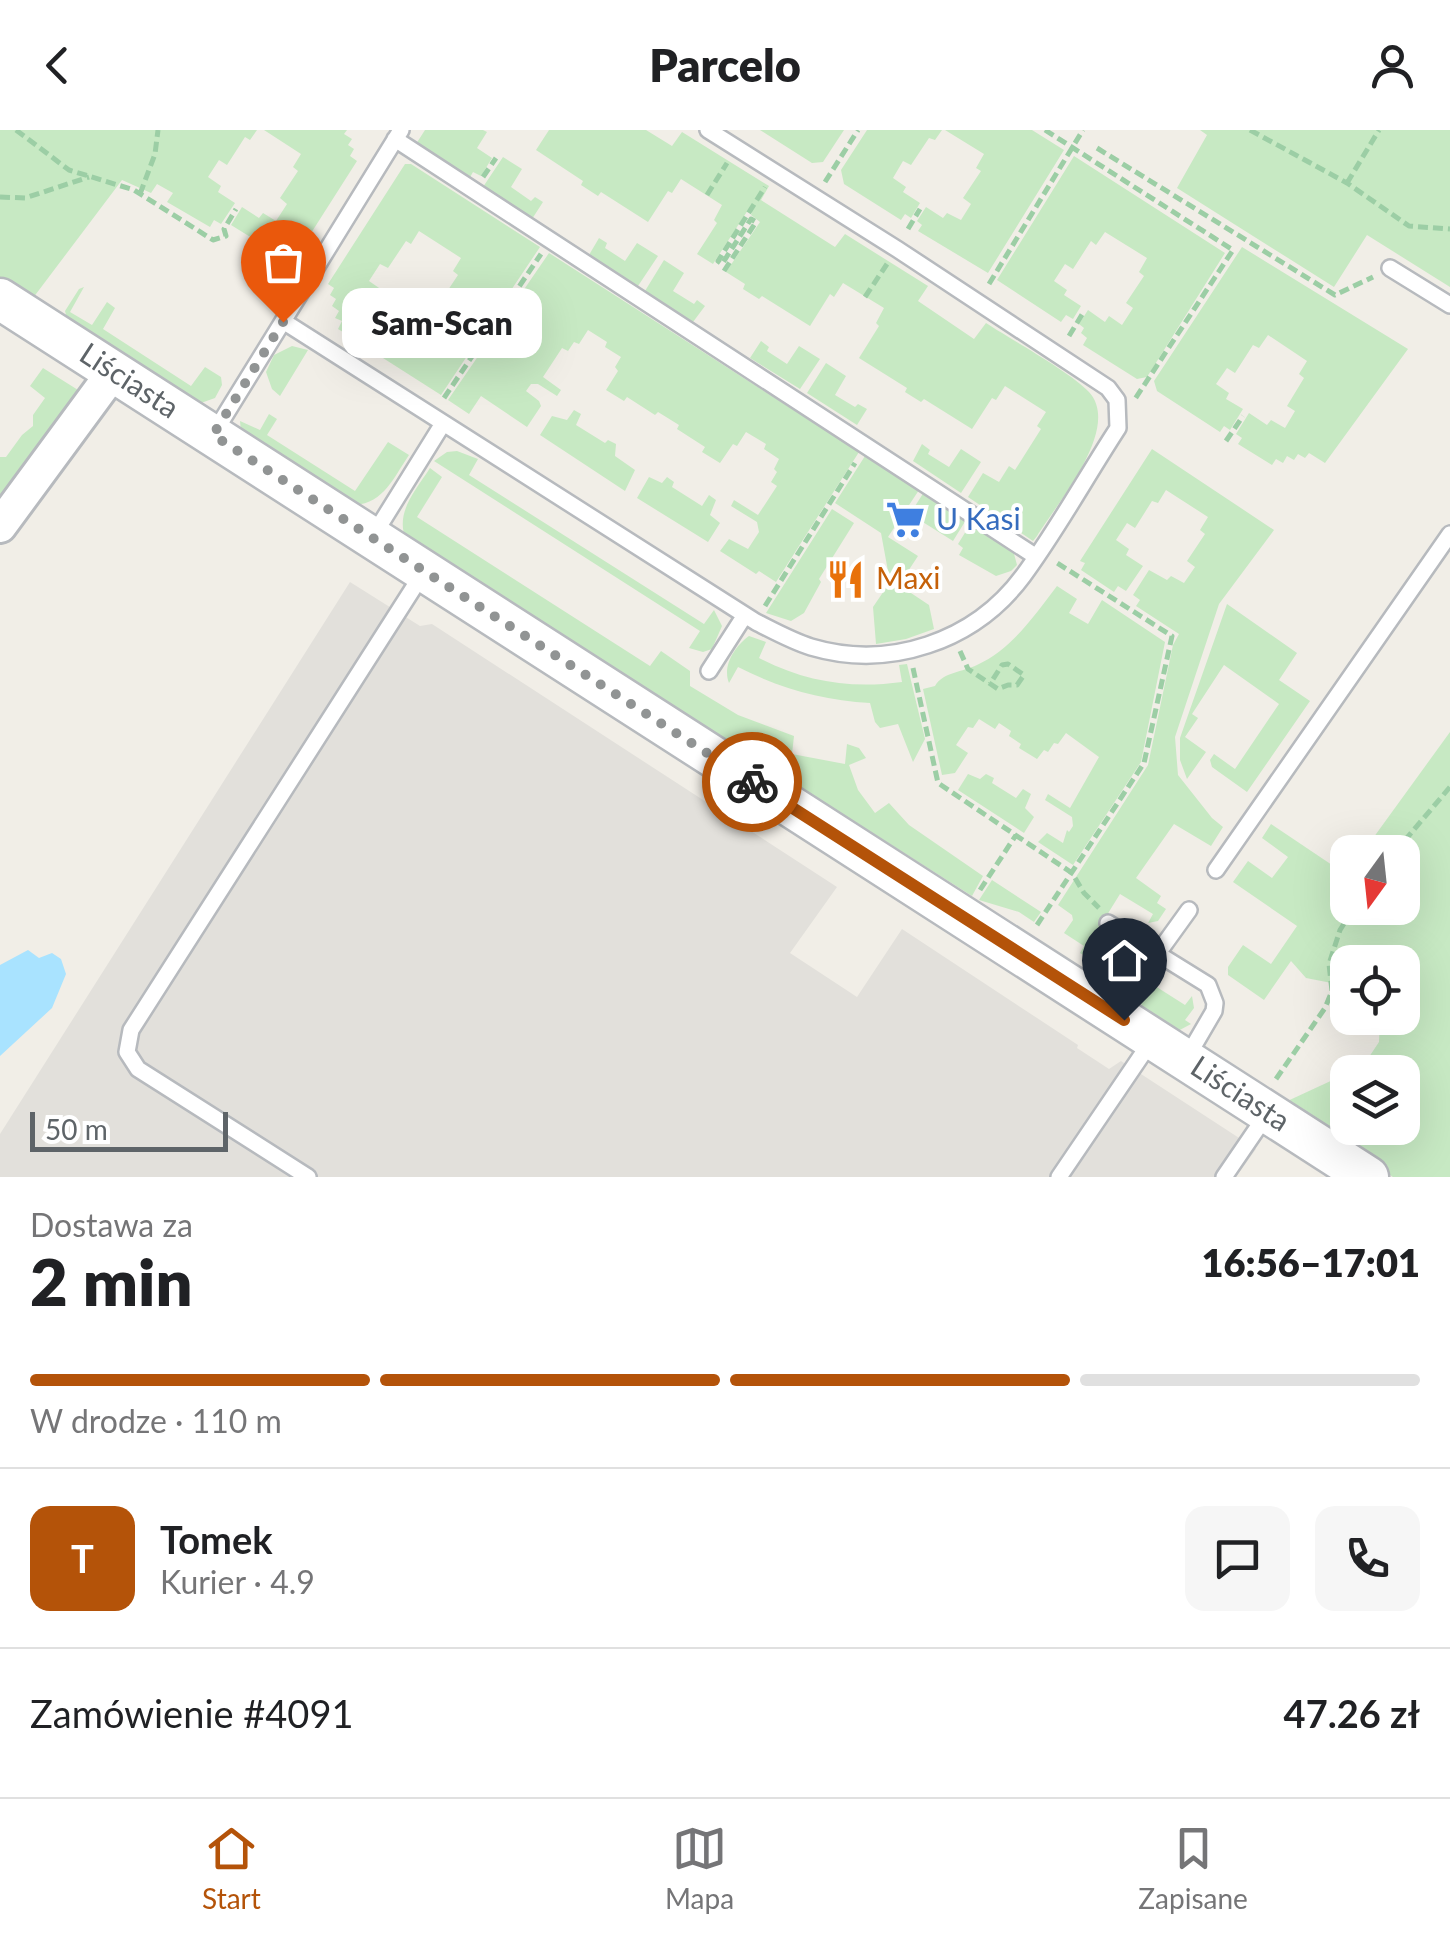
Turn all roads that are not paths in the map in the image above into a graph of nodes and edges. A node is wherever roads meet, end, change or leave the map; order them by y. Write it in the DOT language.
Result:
graph roads {
  1 [pos="708,130"];
  2 [pos="398,135"];
  3 [pos="1390,268"];
  4 [pos="0,299"];
  5 [pos="1450,305"];
  6 [pos="283,322"];
  7 [pos="114,372"];
  8 [pos="437,421"];
  9 [pos="213,435"];
  10 [pos="0,526"];
  11 [pos="1450,534"];
  12 [pos="372,538"];
  13 [pos="1037,554"];
  14 [pos="424,570"];
  15 [pos="751,618"];
  16 [pos="709,671"];
  17 [pos="1216,870"];
  18 [pos="1189,910"];
  19 [pos="1108,923"];
  20 [pos="1158,953"];
  21 [pos="1169,1049"];
  22 [pos="1263,1109"];
  23 [pos="308,1177"];
  24 [pos="1059,1177"];
  25 [pos="1224,1177"];
  26 [pos="1368,1177"];
  1 -- 13 [label="lane"];
  2 -- 6 [label="lane"];
  2 -- 13 [label="lane"];
  3 -- 5 [label="lane"];
  4 -- 7 [label="street, Liściasta"];
  6 -- 8 [label="lane"];
  6 -- 9 [label="lane"];
  7 -- 9 [label="street, Liściasta"];
  7 -- 10 [label="street"];
  8 -- 12 [label="lane"];
  8 -- 15 [label="lane"];
  9 -- 12 [label="street, Liściasta"];
  11 -- 17 [label="lane"];
  12 -- 14 [label="street, Liściasta"];
  13 -- 15 [label="lane"];
  14 -- 21 [label="street, Liściasta"];
  14 -- 23 [label="lane"];
  15 -- 16 [label="lane"];
  18 -- 20 [label="lane"];
  19 -- 20 [label="lane"];
  20 -- 21 [label="lane"];
  21 -- 22 [label="street, Liściasta"];
  21 -- 24 [label="lane"];
  22 -- 25 [label="lane"];
  22 -- 26 [label="street, Liściasta"];
}
